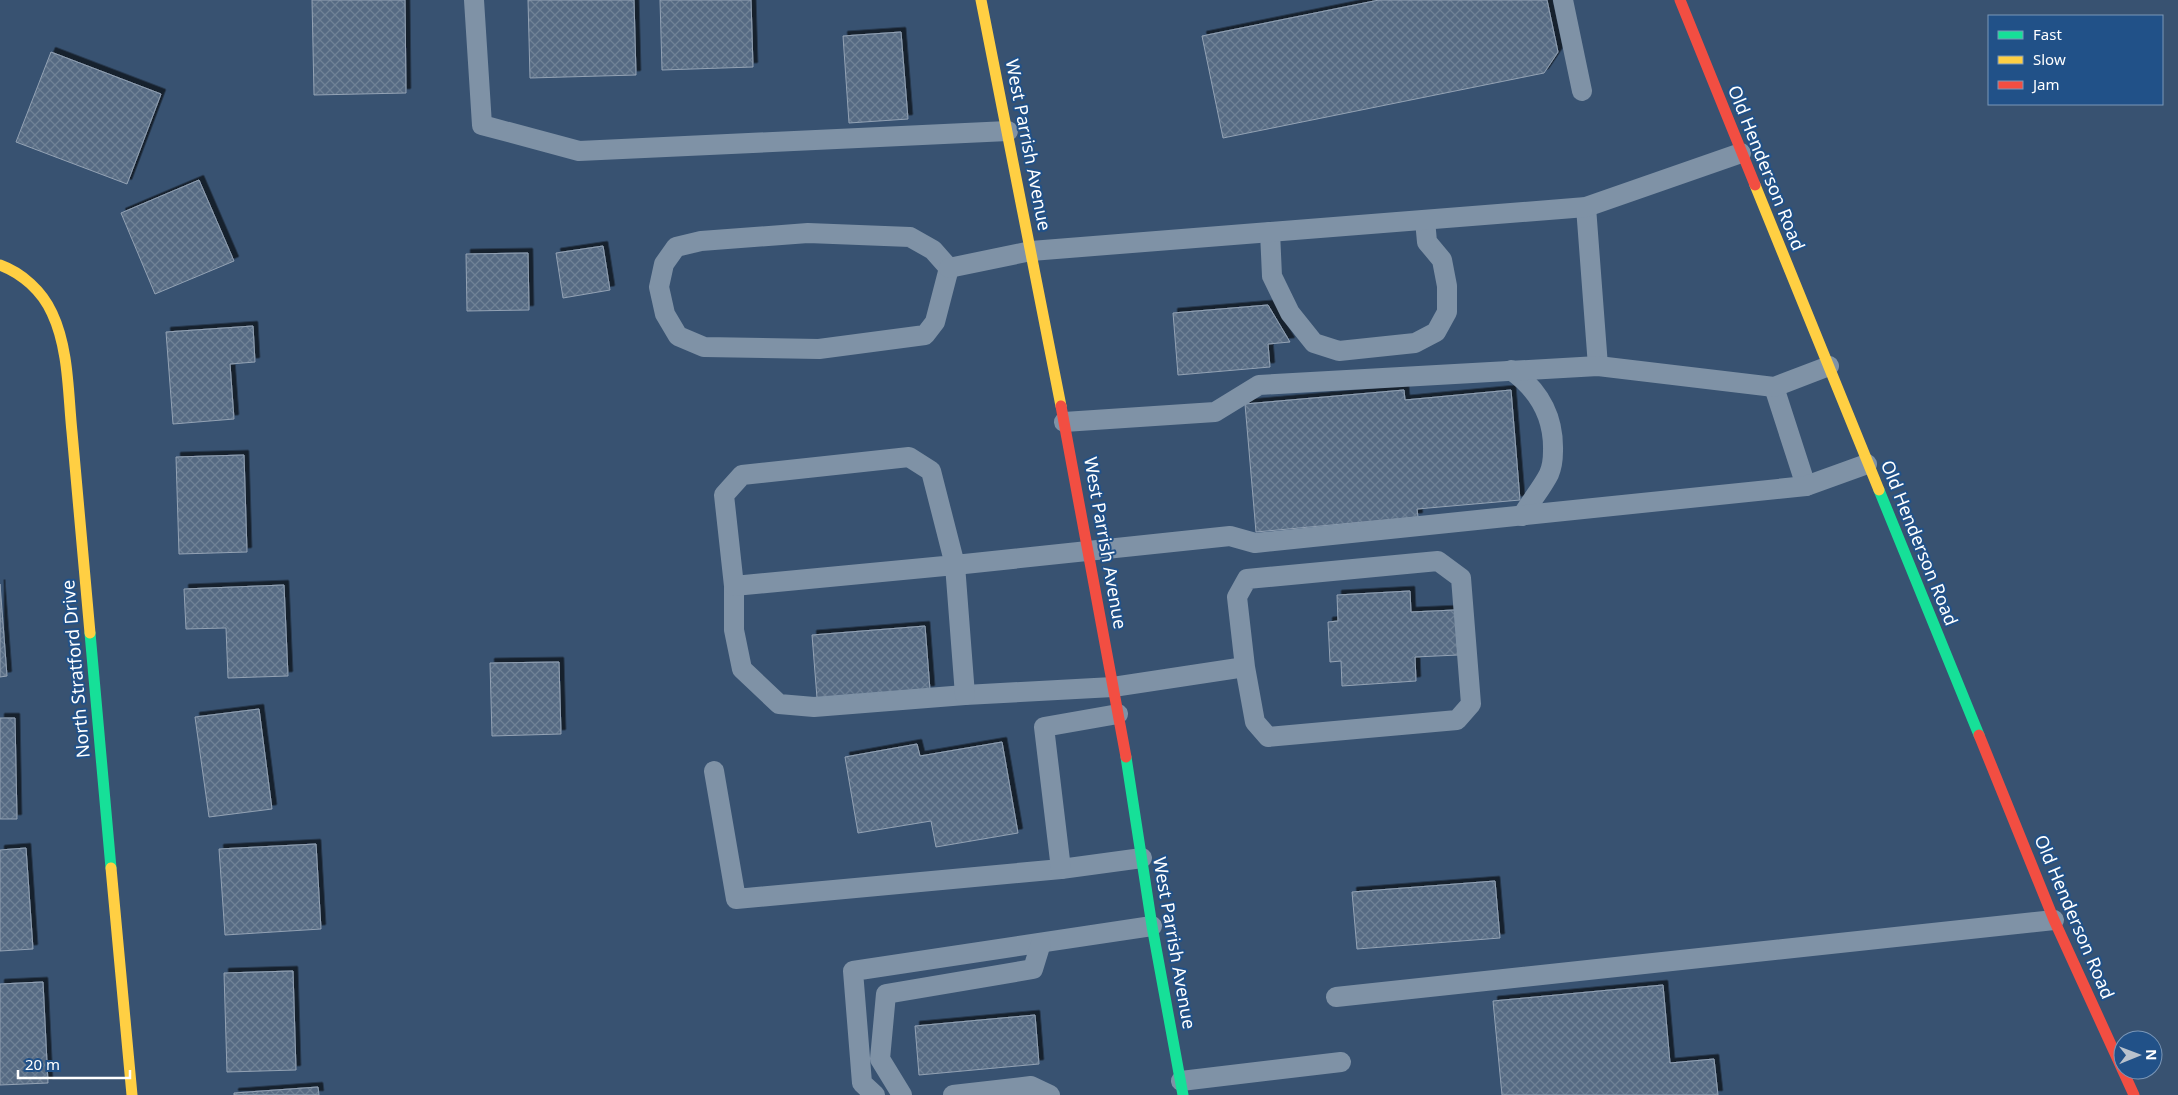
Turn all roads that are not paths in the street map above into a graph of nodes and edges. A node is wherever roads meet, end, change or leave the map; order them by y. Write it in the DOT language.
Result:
graph roads {
  1 [pos="474,0"];
  2 [pos="981,0"];
  3 [pos="1563,0"];
  4 [pos="1680,0"];
  5 [pos="1582,91"];
  6 [pos="1008,131"];
  7 [pos="1741,153"];
  8 [pos="1586,207"];
  9 [pos="1425,220"];
  10 [pos="1270,232"];
  11 [pos="1031,251"];
  12 [pos="0,265"];
  13 [pos="949,268"];
  14 [pos="1598,366"];
  15 [pos="1829,366"];
  16 [pos="1511,370"];
  17 [pos="1774,387"];
  18 [pos="1064,422"];
  19 [pos="1867,464"];
  20 [pos="1806,486"];
  21 [pos="1522,516"];
  22 [pos="1088,550"];
  23 [pos="955,565"];
  24 [pos="734,586"];
  25 [pos="1246,667"];
  26 [pos="1113,687"];
  27 [pos="965,694"];
  28 [pos="1118,714"];
  29 [pos="714,771"];
  30 [pos="1142,858"];
  31 [pos="1062,868"];
  32 [pos="2054,920"];
  33 [pos="1152,926"];
  34 [pos="1041,943"];
  35 [pos="1336,997"];
  36 [pos="1341,1062"];
  37 [pos="1182,1088"];
  38 [pos="132,1095"];
  39 [pos="875,1095"];
  40 [pos="902,1095"];
  41 [pos="953,1095"];
  42 [pos="1050,1095"];
  43 [pos="2134,1095"];
  1 -- 6 [label="lane"];
  2 -- 6 [label="street, West Parrish Avenue"];
  3 -- 5 [label="lane"];
  4 -- 7 [label="street, Old Henderson Road"];
  6 -- 11 [label="street, West Parrish Avenue"];
  7 -- 8 [label="lane"];
  7 -- 15 [label="street, Old Henderson Road"];
  8 -- 9 [label="lane"];
  8 -- 14 [label="lane"];
  9 -- 10 [label="lane"];
  9 -- 10 [label="lane"];
  10 -- 11 [label="lane"];
  11 -- 13 [label="lane"];
  11 -- 18 [label="street, West Parrish Avenue"];
  12 -- 38 [label="street, North Stratford Drive"];
  13 -- 13 [label="lane"];
  14 -- 16 [label="lane"];
  14 -- 17 [label="lane"];
  15 -- 17 [label="lane"];
  15 -- 19 [label="street, Old Henderson Road"];
  16 -- 18 [label="lane"];
  16 -- 21 [label="lane"];
  17 -- 20 [label="lane"];
  18 -- 22 [label="street, West Parrish Avenue"];
  19 -- 20 [label="lane"];
  19 -- 32 [label="street, Old Henderson Road"];
  20 -- 21 [label="lane"];
  21 -- 22 [label="lane"];
  22 -- 23 [label="lane"];
  22 -- 26 [label="street, West Parrish Avenue"];
  23 -- 24 [label="lane"];
  23 -- 24 [label="lane"];
  23 -- 27 [label="lane"];
  24 -- 27 [label="lane"];
  25 -- 25 [label="lane"];
  25 -- 26 [label="lane"];
  26 -- 27 [label="lane"];
  26 -- 28 [label="street, West Parrish Avenue"];
  28 -- 30 [label="street, West Parrish Avenue"];
  28 -- 31 [label="lane"];
  29 -- 31 [label="lane"];
  30 -- 31 [label="lane"];
  30 -- 33 [label="street, West Parrish Avenue"];
  32 -- 35 [label="lane"];
  32 -- 43 [label="street, Old Henderson Road"];
  33 -- 34 [label="lane"];
  33 -- 37 [label="street, West Parrish Avenue"];
  34 -- 39 [label="lane"];
  34 -- 40 [label="lane"];
  36 -- 37 [label="lane"];
  41 -- 42 [label="lane"];
}
